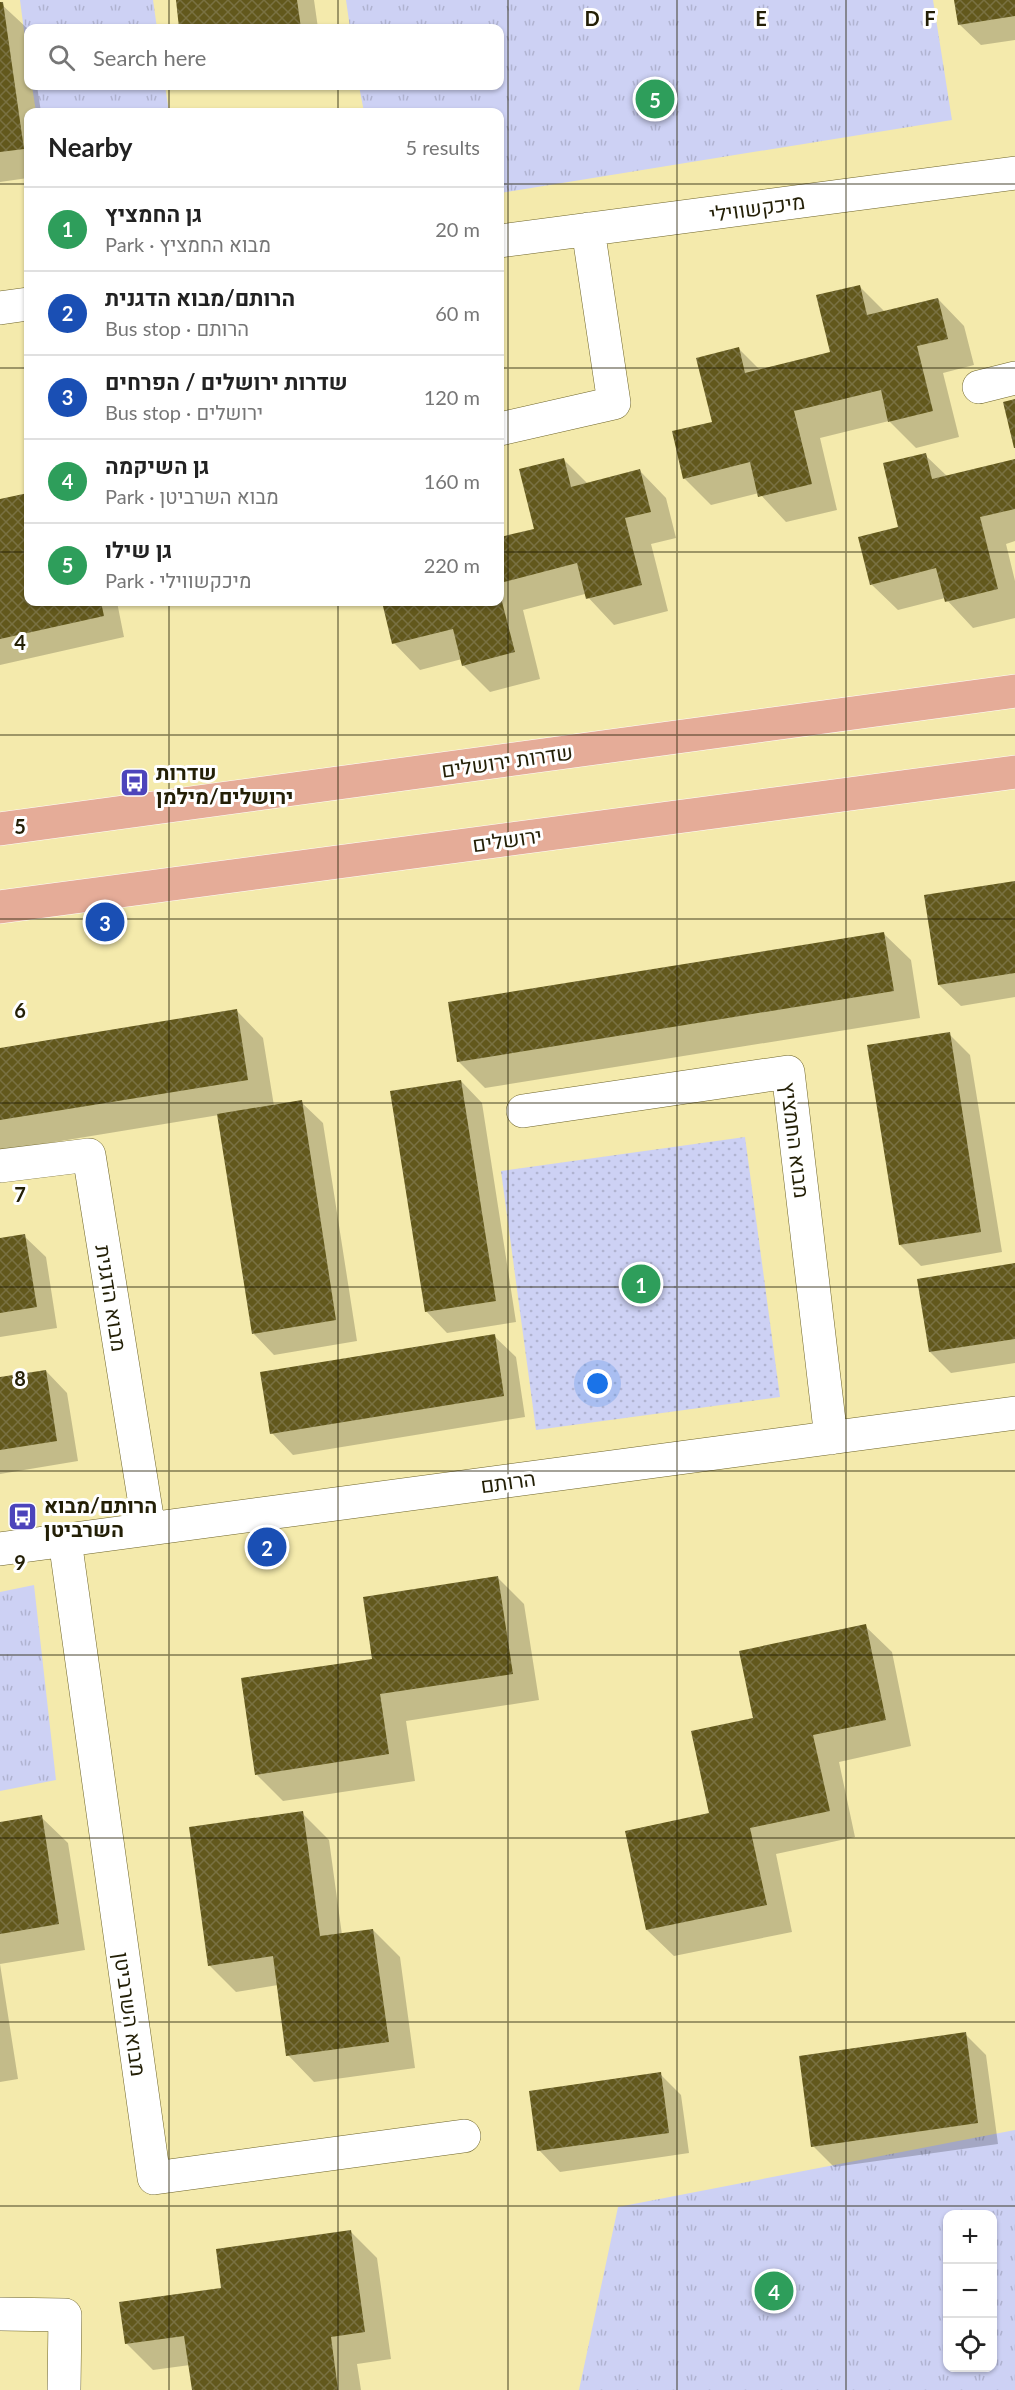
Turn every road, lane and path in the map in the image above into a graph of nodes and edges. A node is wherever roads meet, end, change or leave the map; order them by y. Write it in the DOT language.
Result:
graph roads {
  1 [pos="1015,173"];
  2 [pos="588,230"];
  3 [pos="504,240"];
  4 [pos="24,305"];
  5 [pos="0,308"];
  6 [pos="1015,378"];
  7 [pos="979,387"];
  8 [pos="504,428"];
  9 [pos="1015,691"];
  10 [pos="1015,772"];
  11 [pos="0,830"];
  12 [pos="0,907"];
  13 [pos="523,1111"];
  14 [pos="0,1166"];
  15 [pos="1015,1413"];
  16 [pos="831,1438"];
  17 [pos="149,1529"];
  18 [pos="65,1540"];
  19 [pos="0,1549"];
  20 [pos="464,2136"];
  21 [pos="0,2314"];
  22 [pos="64,2390"];
  1 -- 2 [label="street, מיכקשווילי"];
  2 -- 3 [label="street, מיכקשווילי"];
  2 -- 8 [label="street"];
  4 -- 5 [label="street"];
  6 -- 7 [label="street"];
  9 -- 11 [label="main road, שדרות ירושלים"];
  10 -- 12 [label="main road, ירושלים"];
  13 -- 16 [label="street, מבוא החמציץ"];
  14 -- 17 [label="street, מבוא הדגנית"];
  15 -- 16 [label="street, הרותם"];
  16 -- 17 [label="street, הרותם"];
  17 -- 18 [label="street, הרותם"];
  18 -- 19 [label="street, הרותם"];
  18 -- 20 [label="street, מבוא השרביטן"];
  21 -- 22 [label="street"];
}
